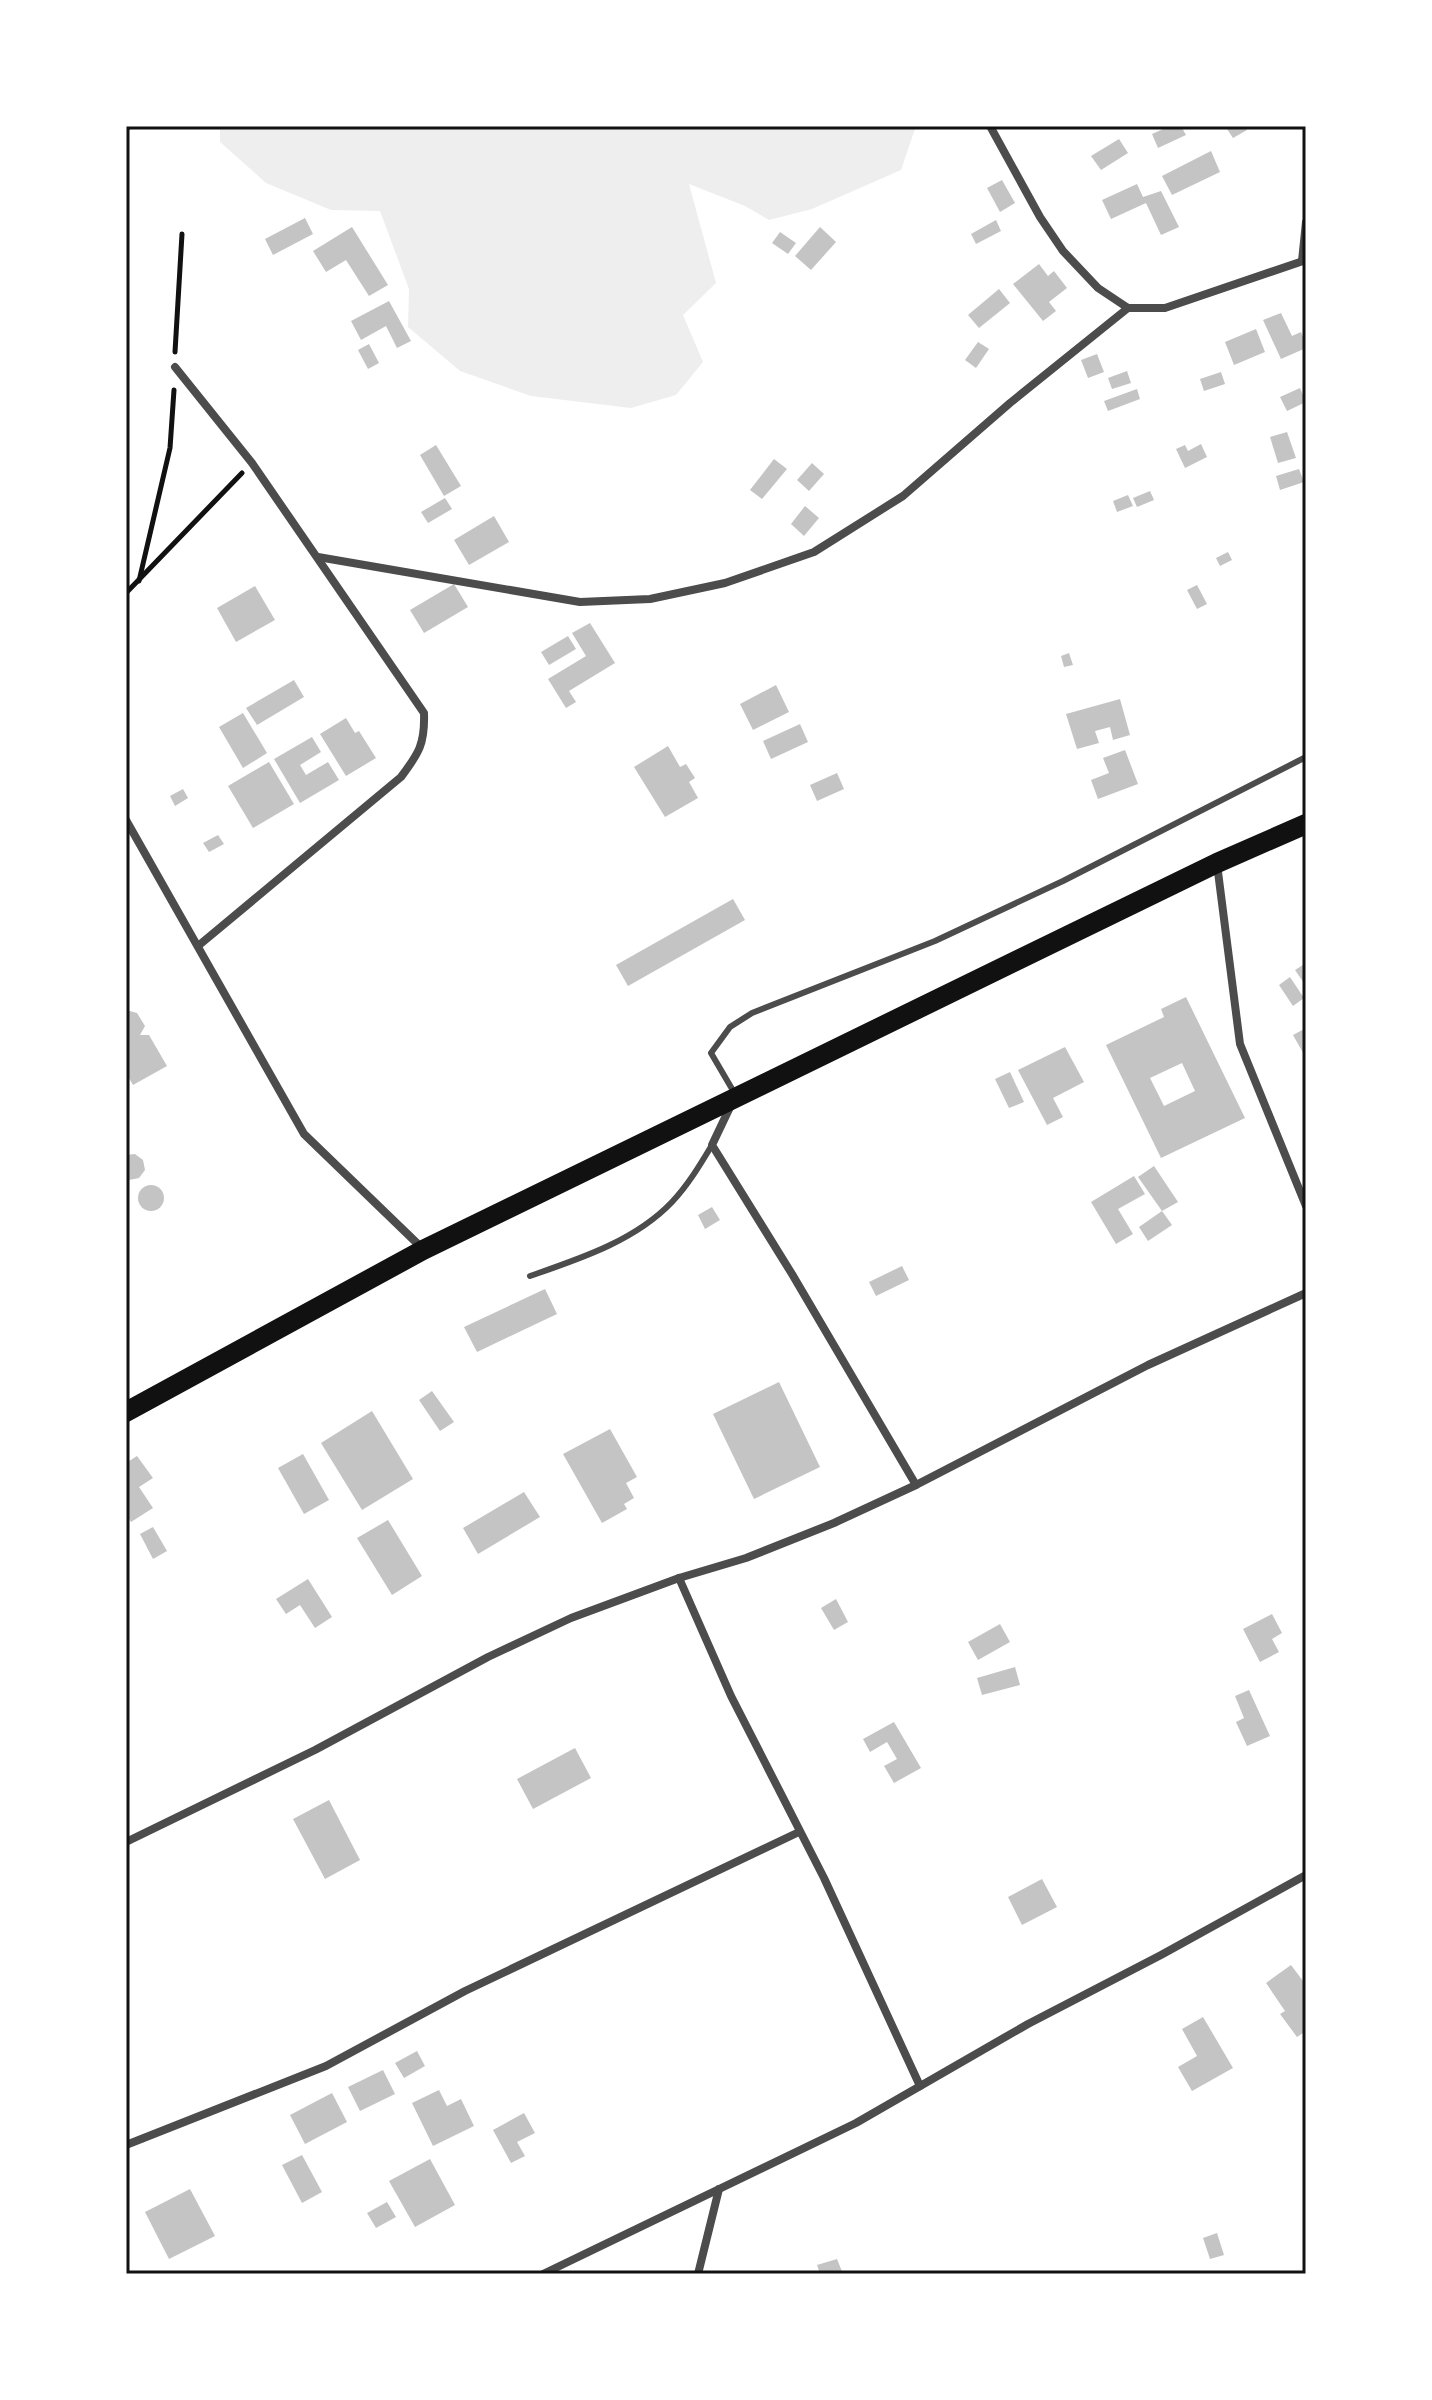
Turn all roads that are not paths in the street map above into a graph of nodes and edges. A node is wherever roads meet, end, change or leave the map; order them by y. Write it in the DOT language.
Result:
graph roads {
  1 [pos="990,126"];
  2 [pos="1306,222"];
  3 [pos="1304,260"];
  4 [pos="1128,308"];
  5 [pos="175,367"];
  6 [pos="318,557"];
  7 [pos="1306,757"];
  8 [pos="126,820"];
  9 [pos="1306,824"];
  10 [pos="1217,863"];
  11 [pos="198,946"];
  12 [pos="736,1095"];
  13 [pos="712,1145"];
  14 [pos="1306,1206"];
  15 [pos="423,1250"];
  16 [pos="530,1276"];
  17 [pos="1306,1293"];
  18 [pos="126,1412"];
  19 [pos="916,1485"];
  20 [pos="679,1578"];
  21 [pos="799,1832"];
  22 [pos="126,1842"];
  23 [pos="1306,1875"];
  24 [pos="920,2086"];
  25 [pos="126,2145"];
  26 [pos="719,2189"];
  27 [pos="543,2274"];
  28 [pos="698,2274"];
  1 -- 4 [label="street"];
  2 -- 3 [label="street"];
  3 -- 4 [label="street"];
  4 -- 6 [label="street"];
  5 -- 6 [label="street"];
  6 -- 11 [label="street"];
  7 -- 12 [label="lane"];
  8 -- 11 [label="street"];
  9 -- 10 [label="highway"];
  10 -- 12 [label="highway"];
  10 -- 14 [label="street"];
  11 -- 15 [label="street"];
  12 -- 13 [label="street"];
  12 -- 15 [label="highway"];
  13 -- 16 [label="lane"];
  13 -- 19 [label="street"];
  15 -- 18 [label="highway"];
  17 -- 19 [label="street"];
  19 -- 20 [label="street"];
  20 -- 21 [label="street"];
  20 -- 22 [label="street"];
  21 -- 24 [label="street"];
  21 -- 25 [label="street"];
  23 -- 24 [label="street"];
  24 -- 26 [label="street"];
  26 -- 27 [label="street"];
  26 -- 28 [label="street"];
}
